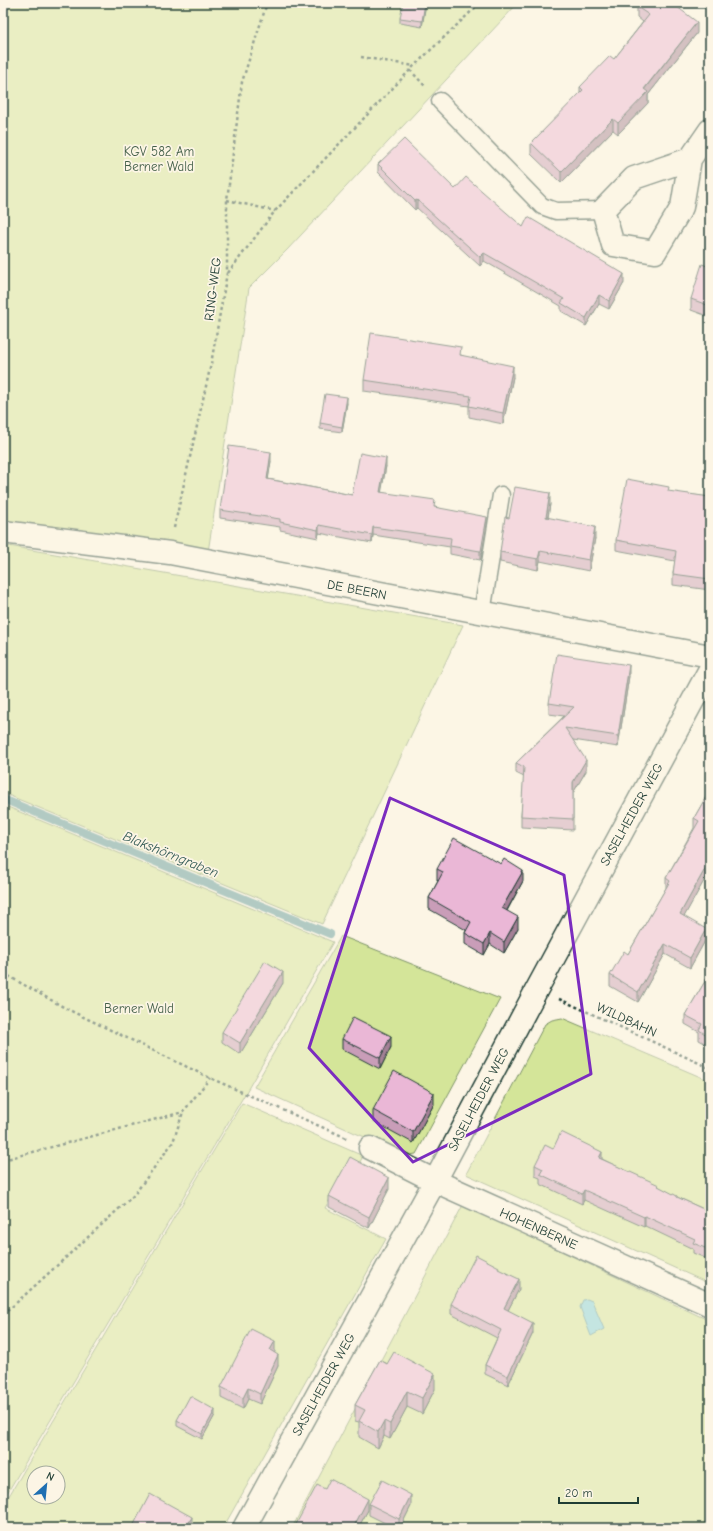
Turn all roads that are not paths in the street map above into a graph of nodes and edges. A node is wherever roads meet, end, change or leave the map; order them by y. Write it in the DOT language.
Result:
graph roads {
  1 [pos="440,101"];
  2 [pos="710,130"];
  3 [pos="690,159"];
  4 [pos="603,210"];
  5 [pos="501,495"];
  6 [pos="3,532"];
  7 [pos="482,613"];
  8 [pos="710,656"];
  9 [pos="710,669"];
  10 [pos="370,1148"];
  11 [pos="435,1181"];
  12 [pos="710,1305"];
  13 [pos="244,1528"];
  1 -- 4 [label="lane"];
  2 -- 3 [label="street"];
  3 -- 4 [label="street"];
  3 -- 4 [label="street"];
  5 -- 7 [label="lane"];
  6 -- 7 [label="street, DE BEERN"];
  7 -- 8 [label="street, DE BEERN"];
  9 -- 11 [label="street, SASELHEIDER WEG"];
  10 -- 11 [label="street, HOHENBERNE"];
  11 -- 12 [label="street, HOHENBERNE"];
  11 -- 13 [label="street, SASELHEIDER WEG"];
}
